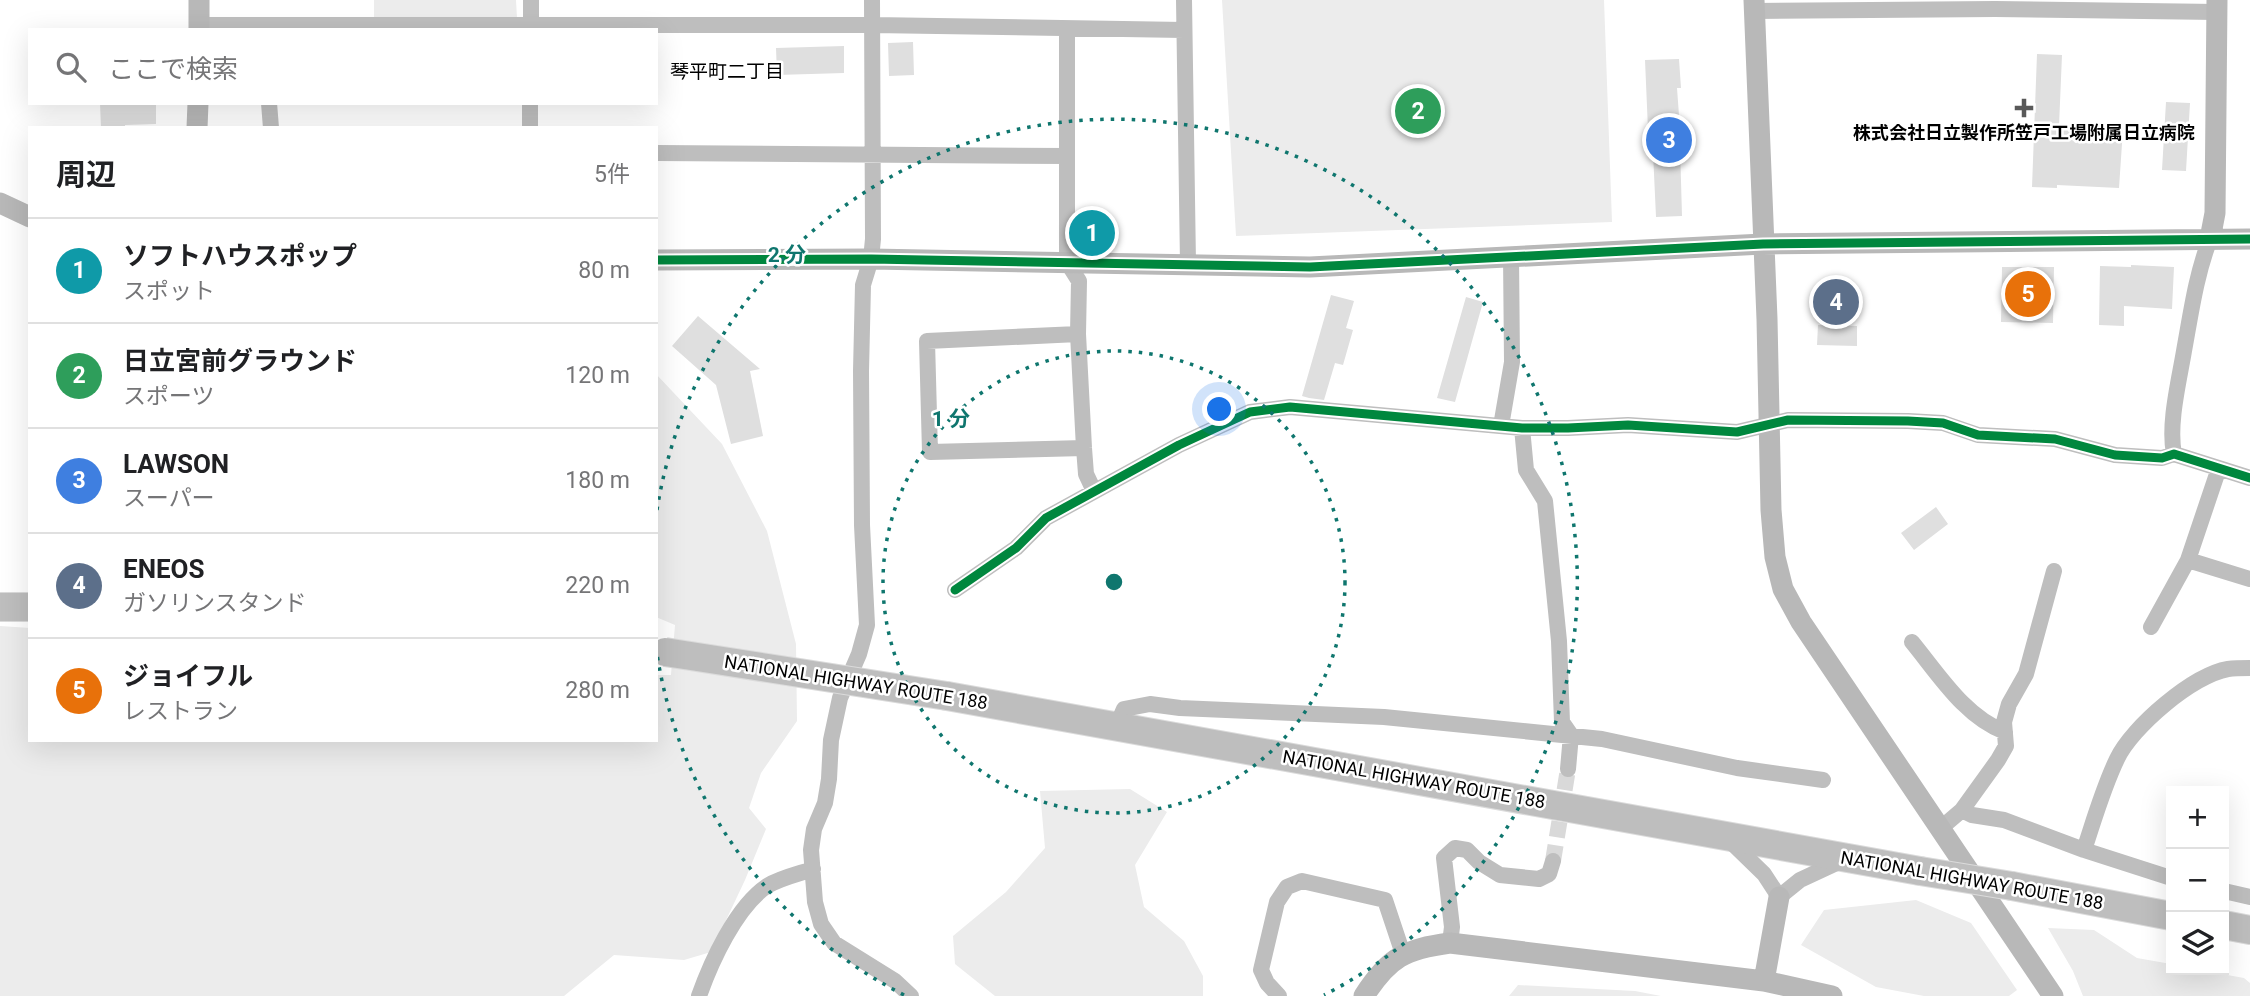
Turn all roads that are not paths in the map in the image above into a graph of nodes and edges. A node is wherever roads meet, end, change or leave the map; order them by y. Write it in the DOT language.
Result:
graph roads {
  1 [pos="199,0"];
  2 [pos="531,0"];
  3 [pos="872,0"];
  4 [pos="1184,0"];
  5 [pos="1995,4"];
  6 [pos="1754,6"];
  7 [pos="2217,6"];
  8 [pos="873,25"];
  9 [pos="199,27"];
  10 [pos="270,27"];
  11 [pos="531,27"];
  12 [pos="1068,30"];
  13 [pos="1184,30"];
  14 [pos="198,105"];
  15 [pos="269,105"];
  16 [pos="530,105"];
  17 [pos="197,126"];
  18 [pos="271,126"];
  19 [pos="530,126"];
  20 [pos="658,153"];
  21 [pos="873,154"];
  22 [pos="1068,156"];
  23 [pos="0,203"];
  24 [pos="28,216"];
  25 [pos="2210,239"];
  26 [pos="2250,239"];
  27 [pos="1763,243"];
  28 [pos="1511,255"];
  29 [pos="871,259"];
  30 [pos="658,260"];
  31 [pos="1067,262"];
  32 [pos="1188,264"];
  33 [pos="1078,334"];
  34 [pos="1501,426"];
  35 [pos="1770,426"];
  36 [pos="1522,428"];
  37 [pos="1084,448"];
  38 [pos="2174,454"];
  39 [pos="2218,468"];
  40 [pos="2250,478"];
  41 [pos="1094,491"];
  42 [pos="2188,560"];
  43 [pos="2054,571"];
  44 [pos="2250,579"];
  45 [pos="955,590"];
  46 [pos="0,607"];
  47 [pos="28,607"];
  48 [pos="2151,627"];
  49 [pos="1912,642"];
  50 [pos="661,651"];
  51 [pos="2250,668"];
  52 [pos="1117,725"];
  53 [pos="2005,732"];
  54 [pos="1571,735"];
  55 [pos="1567,769"];
  56 [pos="1823,780"];
  57 [pos="1962,810"];
  58 [pos="1941,828"];
  59 [pos="1727,837"];
  60 [pos="2084,850"];
  61 [pos="1849,858"];
  62 [pos="1553,861"];
  63 [pos="813,869"];
  64 [pos="2166,876"];
  65 [pos="2229,892"];
  66 [pos="1779,897"];
  67 [pos="2250,897"];
  68 [pos="2166,915"];
  69 [pos="2229,926"];
  70 [pos="2250,930"];
  71 [pos="1450,943"];
  72 [pos="1403,954"];
  73 [pos="1764,981"];
  74 [pos="699,996"];
  75 [pos="911,996"];
  76 [pos="1279,996"];
  77 [pos="1364,996"];
  78 [pos="1832,996"];
  79 [pos="2053,996"];
  1 -- 9 [label="street"];
  2 -- 11 [label="street"];
  3 -- 8 [label="street"];
  4 -- 13 [label="street"];
  5 -- 6 [label="street"];
  5 -- 7 [label="street"];
  6 -- 27 [label="street"];
  7 -- 25 [label="street"];
  8 -- 11 [label="street"];
  8 -- 12 [label="street"];
  8 -- 21 [label="street"];
  9 -- 10 [label="street"];
  10 -- 11 [label="street"];
  12 -- 13 [label="street"];
  12 -- 22 [label="street"];
  13 -- 32 [label="street"];
  14 -- 17 [label="street"];
  15 -- 18 [label="street"];
  16 -- 19 [label="street"];
  20 -- 21 [label="street"];
  21 -- 22 [label="street"];
  21 -- 29 [label="street"];
  22 -- 31 [label="street"];
  23 -- 24 [label="street"];
  25 -- 26 [label="street"];
  25 -- 27 [label="street"];
  25 -- 38 [label="street"];
  27 -- 28 [label="street"];
  27 -- 35 [label="street"];
  28 -- 32 [label="street"];
  28 -- 34 [label="street"];
  29 -- 30 [label="street"];
  29 -- 31 [label="street"];
  29 -- 63 [label="street"];
  31 -- 32 [label="street"];
  31 -- 33 [label="street"];
  33 -- 37 [label="street"];
  33 -- 37 [label="street"];
  34 -- 36 [label="street"];
  34 -- 41 [label="street"];
  35 -- 36 [label="street"];
  35 -- 38 [label="street"];
  35 -- 58 [label="street"];
  36 -- 54 [label="street"];
  37 -- 41 [label="street"];
  38 -- 39 [label="street"];
  39 -- 40 [label="street"];
  39 -- 42 [label="street"];
  41 -- 45 [label="street"];
  42 -- 44 [label="street"];
  42 -- 48 [label="street"];
  43 -- 53 [label="street"];
  46 -- 47 [label="highway"];
  49 -- 53 [label="street"];
  50 -- 52 [label="highway, NATIONAL HIGHWAY ROUTE 188, bridge"];
  51 -- 60 [label="street"];
  52 -- 54 [label="street"];
  52 -- 59 [label="highway, NATIONAL HIGHWAY ROUTE 188"];
  53 -- 57 [label="street"];
  54 -- 55 [label="street"];
  54 -- 56 [label="street"];
  57 -- 58 [label="street"];
  57 -- 60 [label="street"];
  58 -- 79 [label="street"];
  59 -- 61 [label="highway, NATIONAL HIGHWAY ROUTE 188"];
  59 -- 66 [label="street"];
  60 -- 64 [label="street"];
  61 -- 66 [label="street"];
  61 -- 68 [label="highway, NATIONAL HIGHWAY ROUTE 188, bridge"];
  62 -- 71 [label="street"];
  63 -- 74 [label="street"];
  63 -- 75 [label="street"];
  65 -- 67 [label="street"];
  66 -- 73 [label="street"];
  69 -- 70 [label="highway"];
  71 -- 72 [label="street"];
  71 -- 73 [label="street"];
  72 -- 76 [label="street"];
  72 -- 77 [label="street"];
  73 -- 78 [label="street"];
}
